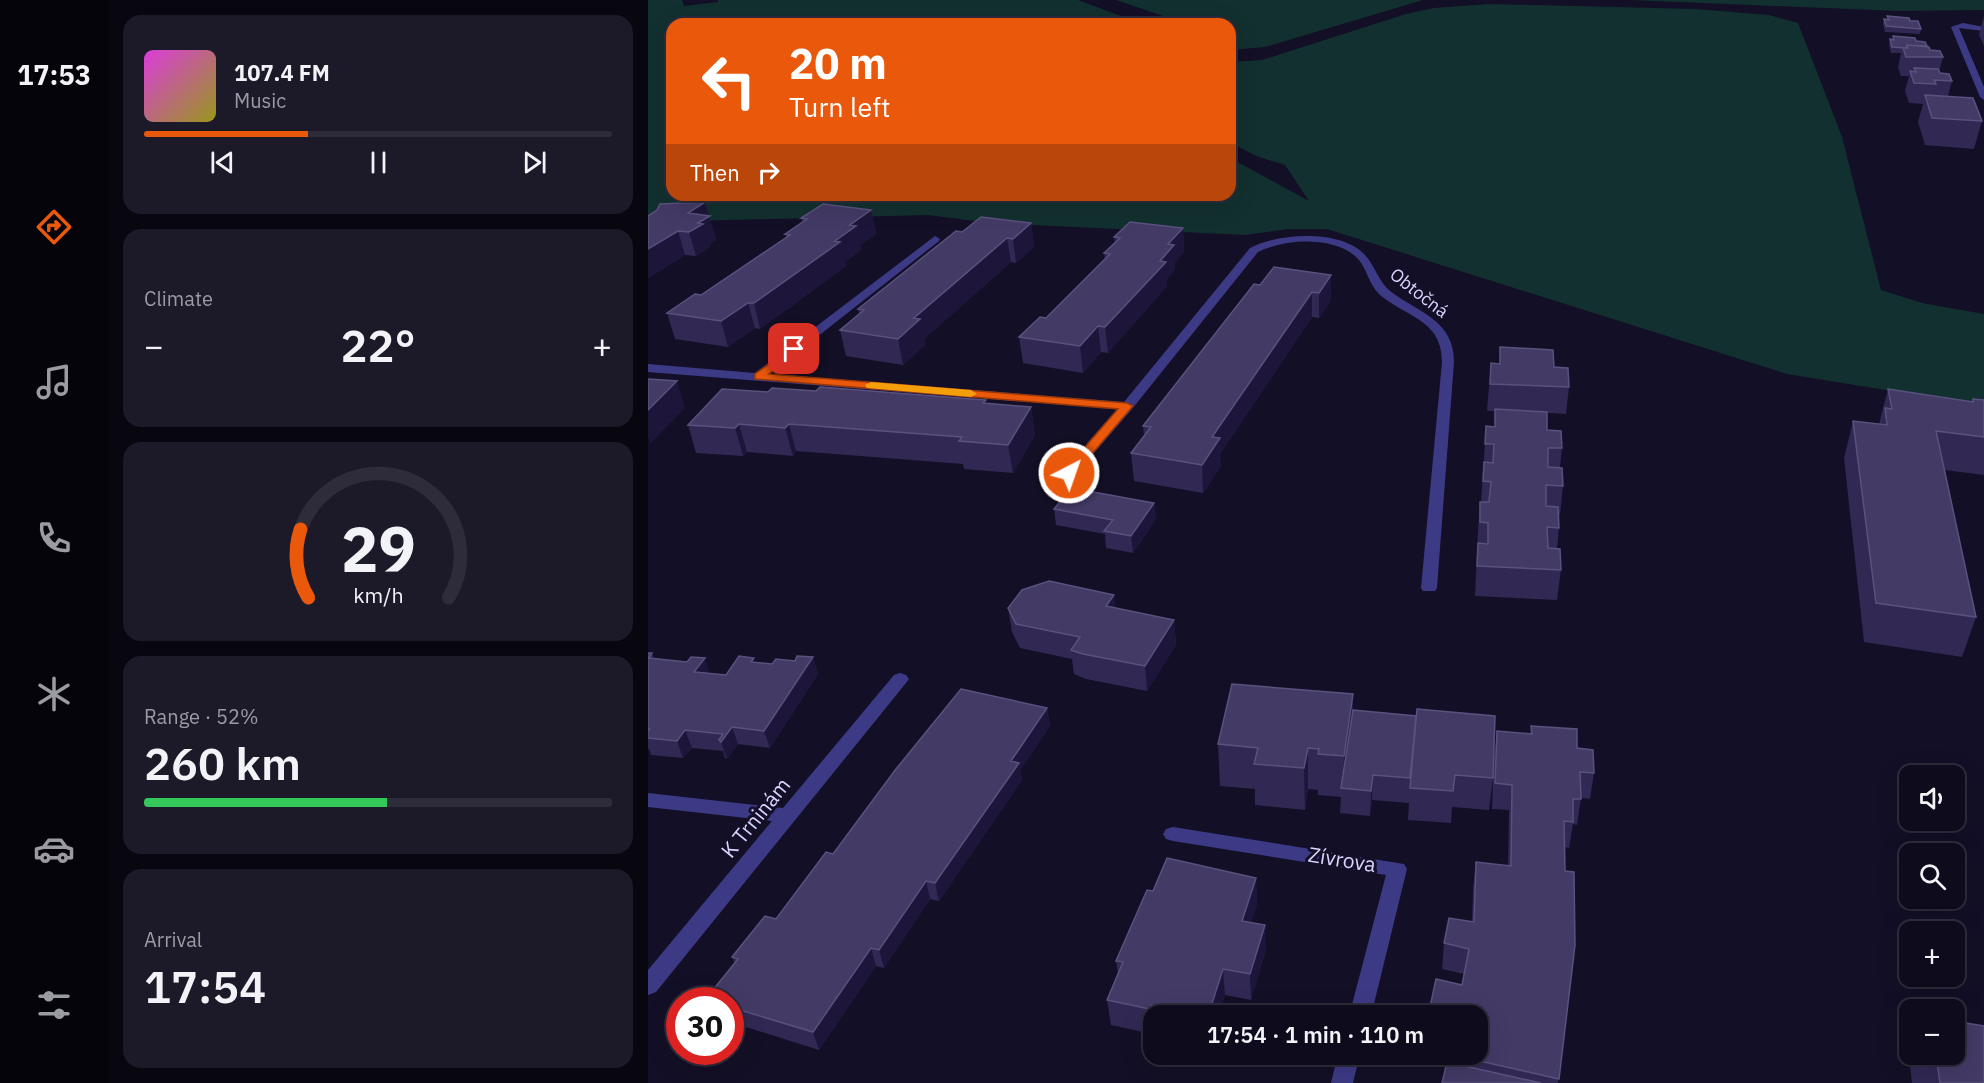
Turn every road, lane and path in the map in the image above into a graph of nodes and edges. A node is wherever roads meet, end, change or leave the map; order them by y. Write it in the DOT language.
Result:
graph roads {
  1 [pos="1984,29"];
  2 [pos="1984,97"];
  3 [pos="935,239"];
  4 [pos="648,368"];
  5 [pos="759,376"];
  6 [pos="1127,406"];
  7 [pos="1069,473"];
  8 [pos="1429,588"];
  9 [pos="900,679"];
  10 [pos="648,800"];
  11 [pos="789,816"];
  12 [pos="1173,834"];
  13 [pos="648,986"];
  14 [pos="1362,1005"];
  15 [pos="1346,1065"];
  16 [pos="1342,1083"];
  1 -- 2 [label="street"];
  3 -- 5 [label="street"];
  4 -- 5 [label="street"];
  5 -- 6 [label="street"];
  6 -- 7 [label="street, Obtočná"];
  6 -- 8 [label="street, Obtočná"];
  9 -- 11 [label="street, K Trninám"];
  10 -- 11 [label="street"];
  11 -- 13 [label="street, K Trninám"];
  12 -- 14 [label="street, Zívrova"];
  15 -- 16 [label="street"];
}
